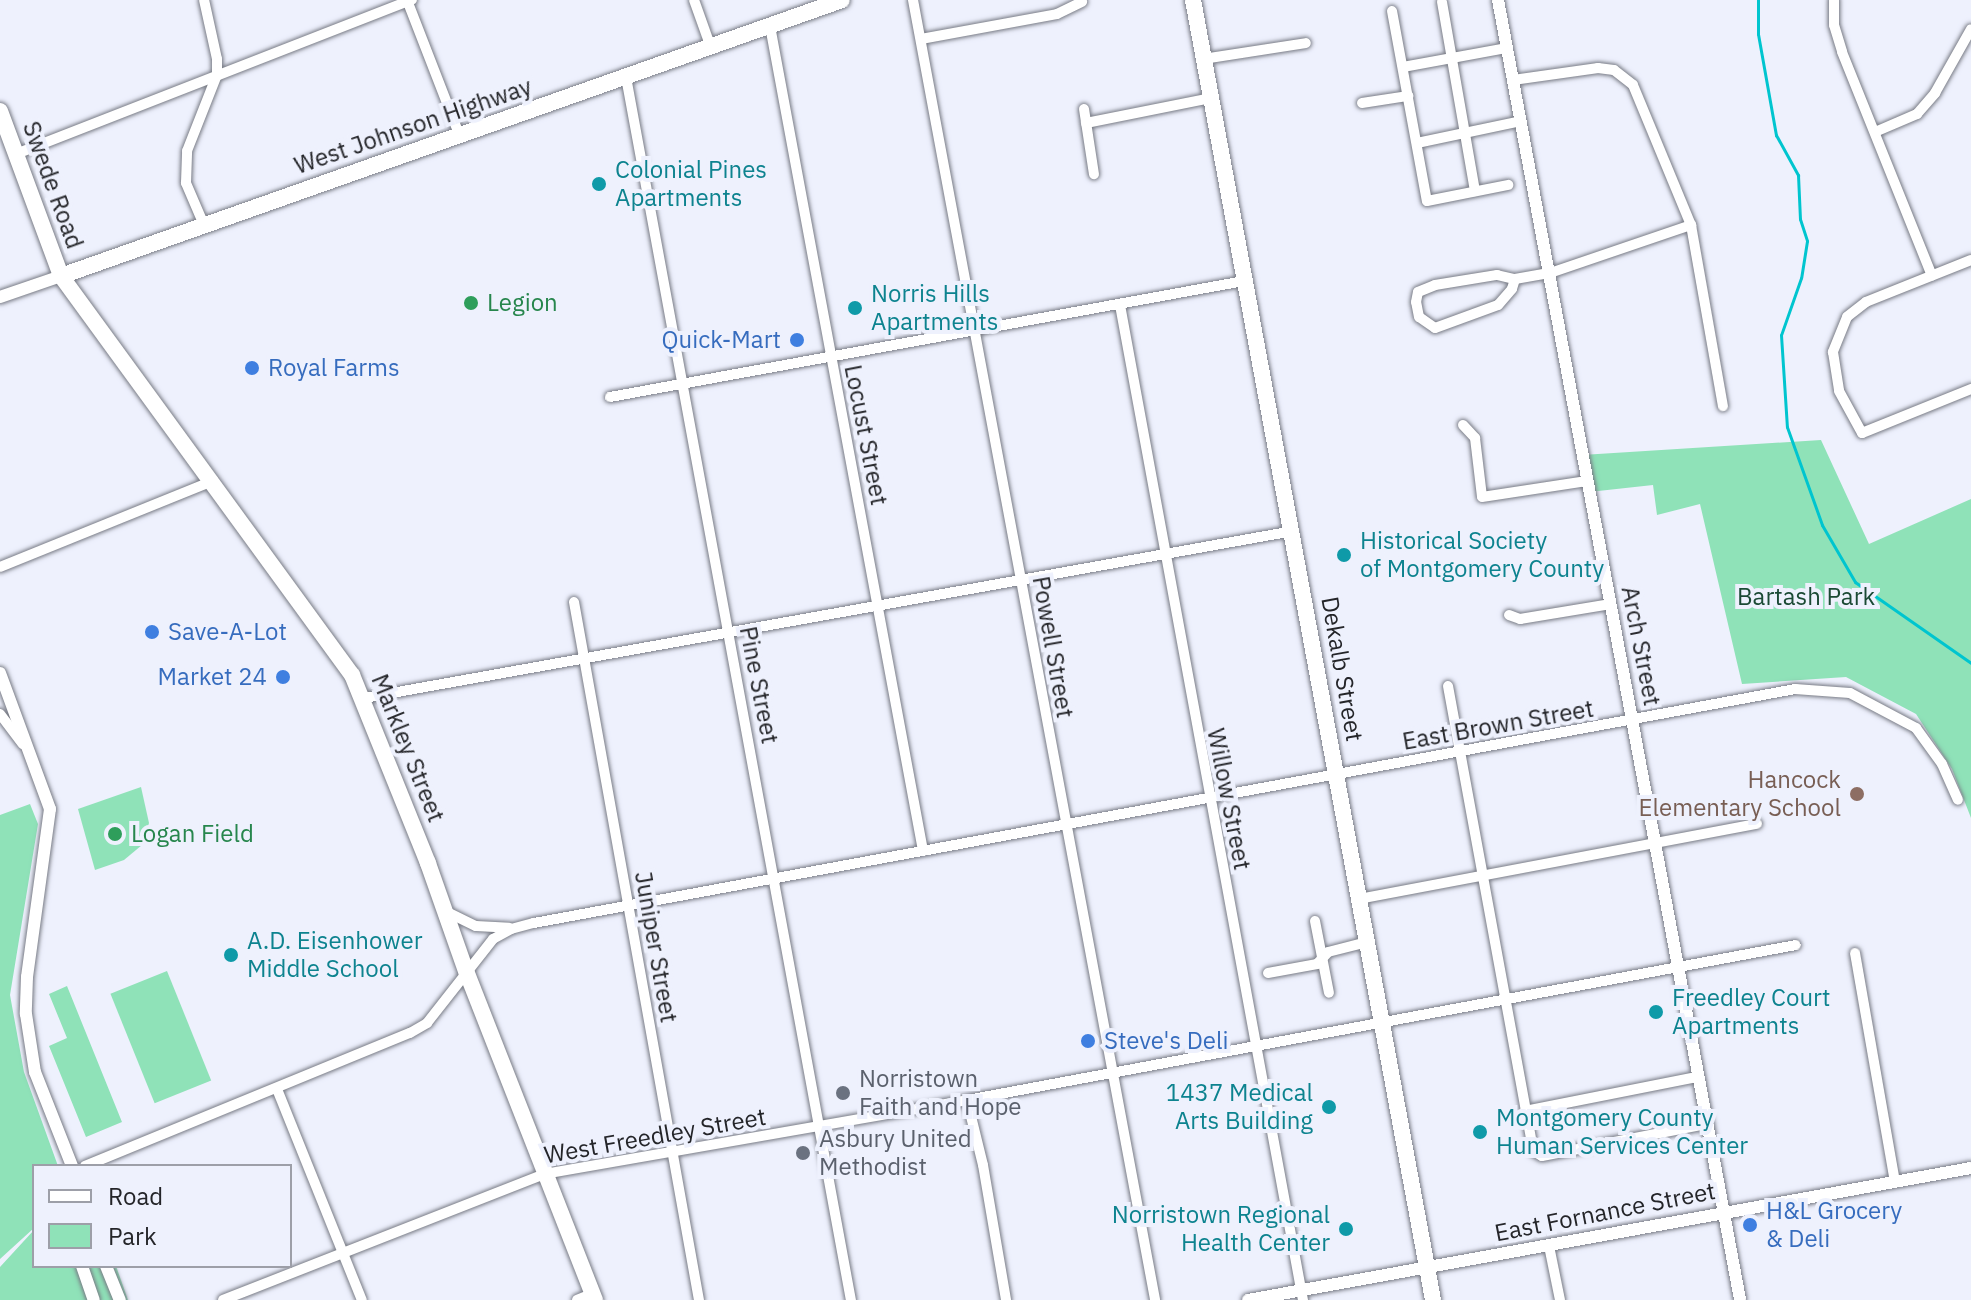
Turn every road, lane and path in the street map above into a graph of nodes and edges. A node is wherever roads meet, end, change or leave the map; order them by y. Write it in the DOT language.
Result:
graph roads {
  1 [pos="204,0"];
  2 [pos="694,0"];
  3 [pos="842,0"];
  4 [pos="913,0"];
  5 [pos="1193,0"];
  6 [pos="1498,0"];
  7 [pos="1834,0"];
  8 [pos="409,1"];
  9 [pos="1082,2"];
  10 [pos="1442,2"];
  11 [pos="1392,11"];
  12 [pos="770,26"];
  13 [pos="1971,29"];
  14 [pos="921,39"];
  15 [pos="1306,43"];
  16 [pos="710,45"];
  17 [pos="1507,48"];
  18 [pos="1453,58"];
  19 [pos="1203,59"];
  20 [pos="1403,67"];
  21 [pos="217,75"];
  22 [pos="626,77"];
  23 [pos="1513,80"];
  24 [pos="1408,96"];
  25 [pos="1211,98"];
  26 [pos="1362,103"];
  27 [pos="1084,109"];
  28 [pos="0,111"];
  29 [pos="1521,121"];
  30 [pos="1086,123"];
  31 [pos="1875,132"];
  32 [pos="1465,133"];
  33 [pos="459,134"];
  34 [pos="1417,143"];
  35 [pos="16,154"];
  36 [pos="1094,174"];
  37 [pos="1508,185"];
  38 [pos="1475,191"];
  39 [pos="204,225"];
  40 [pos="1691,225"];
  41 [pos="1971,260"];
  42 [pos="1550,273"];
  43 [pos="61,276"];
  44 [pos="1932,276"];
  45 [pos="1515,279"];
  46 [pos="1244,281"];
  47 [pos="0,297"];
  48 [pos="1120,305"];
  49 [pos="976,332"];
  50 [pos="830,358"];
  51 [pos="682,384"];
  52 [pos="1971,389"];
  53 [pos="610,397"];
  54 [pos="1723,406"];
  55 [pos="1463,425"];
  56 [pos="213,481"];
  57 [pos="1587,481"];
  58 [pos="1293,531"];
  59 [pos="1164,552"];
  60 [pos="0,567"];
  61 [pos="1020,577"];
  62 [pos="574,602"];
  63 [pos="878,604"];
  64 [pos="1611,604"];
  65 [pos="1509,615"];
  66 [pos="729,630"];
  67 [pos="583,659"];
  68 [pos="0,673"];
  69 [pos="1448,686"];
  70 [pos="364,698"];
  71 [pos="0,714"];
  72 [pos="1633,721"];
  73 [pos="1460,751"];
  74 [pos="31,756"];
  75 [pos="1337,776"];
  76 [pos="1209,798"];
  77 [pos="1958,800"];
  78 [pos="1757,824"];
  79 [pos="1065,825"];
  80 [pos="1658,844"];
  81 [pos="923,851"];
  82 [pos="1482,875"];
  83 [pos="774,879"];
  84 [pos="1359,899"];
  85 [pos="628,906"];
  86 [pos="445,911"];
  87 [pos="1315,921"];
  88 [pos="511,929"];
  89 [pos="1367,942"];
  90 [pos="1796,945"];
  91 [pos="1855,953"];
  92 [pos="1322,960"];
  93 [pos="1677,968"];
  94 [pos="1268,973"];
  95 [pos="467,974"];
  96 [pos="1329,993"];
  97 [pos="1505,999"];
  98 [pos="1382,1022"];
  99 [pos="1256,1045"];
  100 [pos="1112,1071"];
  101 [pos="1697,1077"];
  102 [pos="277,1089"];
  103 [pos="967,1100"];
  104 [pos="1525,1111"];
  105 [pos="1706,1124"];
  106 [pos="819,1127"];
  107 [pos="672,1153"];
  108 [pos="71,1164"];
  109 [pos="90,1164"];
  110 [pos="1971,1168"];
  111 [pos="544,1174"];
  112 [pos="1895,1183"];
  113 [pos="1723,1212"];
  114 [pos="1549,1246"];
  115 [pos="344,1255"];
  116 [pos="1427,1267"];
  117 [pos="83,1268"];
  118 [pos="107,1268"];
  119 [pos="1302,1295"];
  120 [pos="588,1298"];
  121 [pos="94,1300"];
  122 [pos="120,1300"];
  123 [pos="223,1300"];
  124 [pos="362,1300"];
  125 [pos="699,1300"];
  126 [pos="851,1300"];
  127 [pos="1006,1300"];
  128 [pos="1155,1300"];
  129 [pos="1248,1300"];
  130 [pos="1433,1300"];
  131 [pos="1560,1300"];
  132 [pos="1740,1300"];
  1 -- 21 [label="street"];
  2 -- 16 [label="street"];
  3 -- 12 [label="main road, West Johnson Highway"];
  4 -- 14 [label="street, Powell Street"];
  5 -- 19 [label="main road, Dekalb Street"];
  6 -- 17 [label="street, Arch Street"];
  7 -- 31 [label="street"];
  8 -- 21 [label="street"];
  8 -- 33 [label="street"];
  9 -- 14 [label="street"];
  10 -- 18 [label="street"];
  11 -- 20 [label="street"];
  12 -- 16 [label="main road, West Johnson Highway"];
  12 -- 50 [label="street, Locust Street"];
  13 -- 31 [label="street"];
  14 -- 49 [label="street, Powell Street"];
  15 -- 19 [label="street"];
  16 -- 22 [label="main road, West Johnson Highway"];
  17 -- 18 [label="street"];
  17 -- 23 [label="street, Arch Street"];
  18 -- 20 [label="street"];
  18 -- 32 [label="street"];
  19 -- 25 [label="main road, Dekalb Street"];
  20 -- 24 [label="street"];
  21 -- 35 [label="street"];
  21 -- 39 [label="street"];
  22 -- 33 [label="main road, West Johnson Highway"];
  22 -- 51 [label="street, Pine Street"];
  23 -- 29 [label="street, Arch Street"];
  23 -- 40 [label="street"];
  24 -- 26 [label="street"];
  24 -- 34 [label="street"];
  25 -- 30 [label="street"];
  25 -- 46 [label="main road, Dekalb Street"];
  27 -- 30 [label="street"];
  28 -- 35 [label="main road, Swede Road"];
  29 -- 32 [label="street"];
  29 -- 42 [label="street, Arch Street"];
  30 -- 36 [label="street"];
  31 -- 44 [label="street"];
  32 -- 34 [label="street"];
  32 -- 38 [label="street"];
  33 -- 39 [label="main road, West Johnson Highway"];
  34 -- 38 [label="street"];
  35 -- 43 [label="main road, Swede Road"];
  37 -- 38 [label="street"];
  39 -- 43 [label="main road, West Johnson Highway"];
  40 -- 42 [label="street"];
  40 -- 54 [label="street"];
  41 -- 44 [label="street"];
  42 -- 45 [label="street"];
  42 -- 57 [label="street, Arch Street"];
  43 -- 47 [label="street, West Johnson Highway"];
  43 -- 56 [label="main road, Markley Street"];
  44 -- 52 [label="street"];
  45 -- 45 [label="street"];
  46 -- 48 [label="street"];
  46 -- 58 [label="main road, Dekalb Street"];
  48 -- 49 [label="street"];
  48 -- 59 [label="street, Willow Street"];
  49 -- 50 [label="street"];
  49 -- 61 [label="street, Powell Street"];
  50 -- 51 [label="street"];
  50 -- 63 [label="street, Locust Street"];
  51 -- 53 [label="street"];
  51 -- 66 [label="street, Pine Street"];
  55 -- 57 [label="street"];
  56 -- 60 [label="street"];
  56 -- 70 [label="main road, Markley Street"];
  57 -- 64 [label="street, Arch Street"];
  58 -- 59 [label="street"];
  58 -- 75 [label="main road, Dekalb Street"];
  59 -- 61 [label="street"];
  59 -- 76 [label="street, Willow Street"];
  61 -- 63 [label="street"];
  61 -- 79 [label="street, Powell Street"];
  62 -- 67 [label="street, Juniper Street"];
  63 -- 66 [label="street"];
  63 -- 81 [label="street, Locust Street"];
  64 -- 65 [label="street"];
  64 -- 72 [label="street, Arch Street"];
  66 -- 67 [label="street"];
  66 -- 83 [label="street, Pine Street"];
  67 -- 70 [label="street"];
  67 -- 85 [label="street, Juniper Street"];
  68 -- 74 [label="street"];
  69 -- 73 [label="street"];
  70 -- 86 [label="main road, Markley Street"];
  71 -- 74 [label="street"];
  72 -- 73 [label="street, East Brown Street"];
  72 -- 77 [label="street, East Brown Street"];
  72 -- 80 [label="street, Arch Street"];
  73 -- 75 [label="street, East Brown Street"];
  73 -- 82 [label="street"];
  74 -- 108 [label="street"];
  75 -- 76 [label="street, East Brown Street"];
  75 -- 84 [label="main road, Dekalb Street"];
  76 -- 79 [label="street, East Brown Street"];
  76 -- 99 [label="street, Willow Street"];
  78 -- 80 [label="street"];
  79 -- 81 [label="street, East Brown Street"];
  79 -- 100 [label="street, Powell Street"];
  80 -- 82 [label="street"];
  80 -- 93 [label="street, Arch Street"];
  81 -- 83 [label="street, East Brown Street"];
  82 -- 84 [label="street"];
  82 -- 97 [label="street"];
  83 -- 85 [label="street, East Brown Street"];
  83 -- 106 [label="street, Pine Street"];
  84 -- 89 [label="main road, Dekalb Street"];
  85 -- 88 [label="street, East Brown Street"];
  85 -- 107 [label="street, Juniper Street"];
  86 -- 88 [label="street"];
  86 -- 95 [label="main road, Markley Street"];
  87 -- 92 [label="street"];
  88 -- 95 [label="street"];
  89 -- 92 [label="street"];
  89 -- 98 [label="main road, Dekalb Street"];
  90 -- 93 [label="street, West Freedley Street"];
  91 -- 112 [label="street"];
  92 -- 94 [label="street"];
  92 -- 96 [label="street"];
  93 -- 97 [label="street, West Freedley Street"];
  93 -- 101 [label="street, Arch Street"];
  95 -- 102 [label="street"];
  95 -- 111 [label="main road, Markley Street"];
  97 -- 98 [label="street, West Freedley Street"];
  97 -- 104 [label="street"];
  98 -- 99 [label="street, West Freedley Street"];
  98 -- 116 [label="main road, Dekalb Street"];
  99 -- 100 [label="street, West Freedley Street"];
  99 -- 119 [label="street, Willow Street"];
  100 -- 103 [label="street, West Freedley Street"];
  100 -- 128 [label="street, Powell Street"];
  101 -- 104 [label="street"];
  101 -- 105 [label="street, Arch Street"];
  102 -- 109 [label="street"];
  102 -- 115 [label="street"];
  103 -- 106 [label="street, West Freedley Street"];
  103 -- 127 [label="street"];
  104 -- 105 [label="street"];
  105 -- 113 [label="street, Arch Street"];
  106 -- 107 [label="street, West Freedley Street"];
  106 -- 126 [label="street, Pine Street"];
  107 -- 111 [label="street, West Freedley Street"];
  107 -- 125 [label="street, Juniper Street"];
  110 -- 112 [label="street, East Fornance Street"];
  111 -- 115 [label="street, West Freedley Street"];
  111 -- 120 [label="main road, Markley Street"];
  112 -- 113 [label="street, East Fornance Street"];
  113 -- 114 [label="street, East Fornance Street"];
  113 -- 132 [label="street, Arch Street"];
  114 -- 116 [label="street, East Fornance Street"];
  114 -- 131 [label="street"];
  115 -- 123 [label="street, West Freedley Street"];
  115 -- 124 [label="street"];
  116 -- 119 [label="street, East Fornance Street"];
  116 -- 130 [label="main road, Dekalb Street"];
  117 -- 121 [label="street"];
  118 -- 122 [label="street"];
  119 -- 129 [label="street, East Fornance Street"];
}
